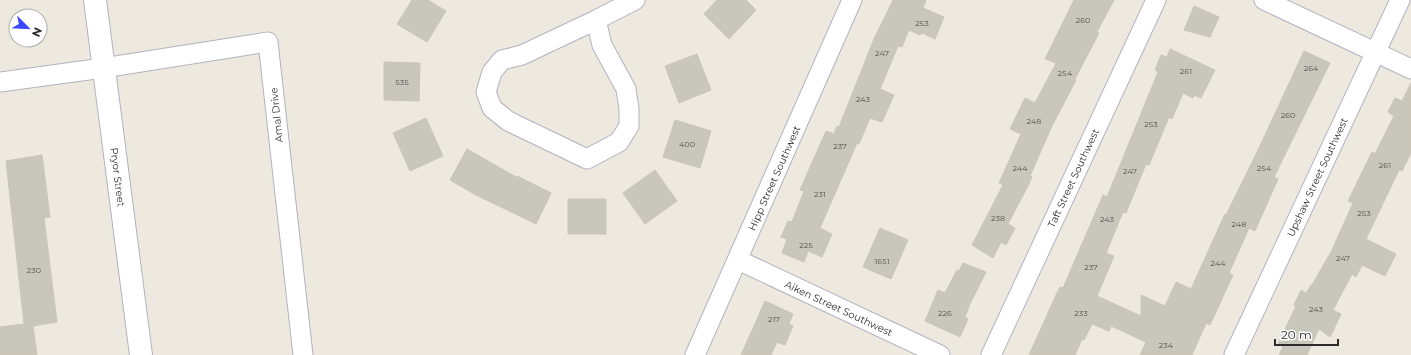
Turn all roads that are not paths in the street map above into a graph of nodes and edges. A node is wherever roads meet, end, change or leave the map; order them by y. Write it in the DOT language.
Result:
graph roads {
  1 [pos="94,0"];
  2 [pos="635,0"];
  3 [pos="852,0"];
  4 [pos="1156,0"];
  5 [pos="1264,0"];
  6 [pos="1400,0"];
  7 [pos="596,20"];
  8 [pos="1376,52"];
  9 [pos="104,68"];
  10 [pos="1411,69"];
  11 [pos="0,82"];
  12 [pos="738,260"];
  13 [pos="141,355"];
  14 [pos="303,355"];
  15 [pos="695,355"];
  16 [pos="940,355"];
  17 [pos="991,355"];
  18 [pos="1234,355"];
  1 -- 9 [label="main road, Pryor Street"];
  2 -- 7 [label="street"];
  3 -- 12 [label="street, Hipp Street Southwest"];
  4 -- 17 [label="street, Taft Street Southwest"];
  5 -- 8 [label="street"];
  6 -- 8 [label="street, Upshaw Street Southwest"];
  7 -- 7 [label="street"];
  8 -- 10 [label="street"];
  8 -- 18 [label="street, Upshaw Street Southwest"];
  9 -- 11 [label="street"];
  9 -- 13 [label="main road, Pryor Street"];
  9 -- 14 [label="street, Amal Drive"];
  12 -- 15 [label="street, Hipp Street Southwest"];
  12 -- 16 [label="street, Aiken Street Southwest"];
}
